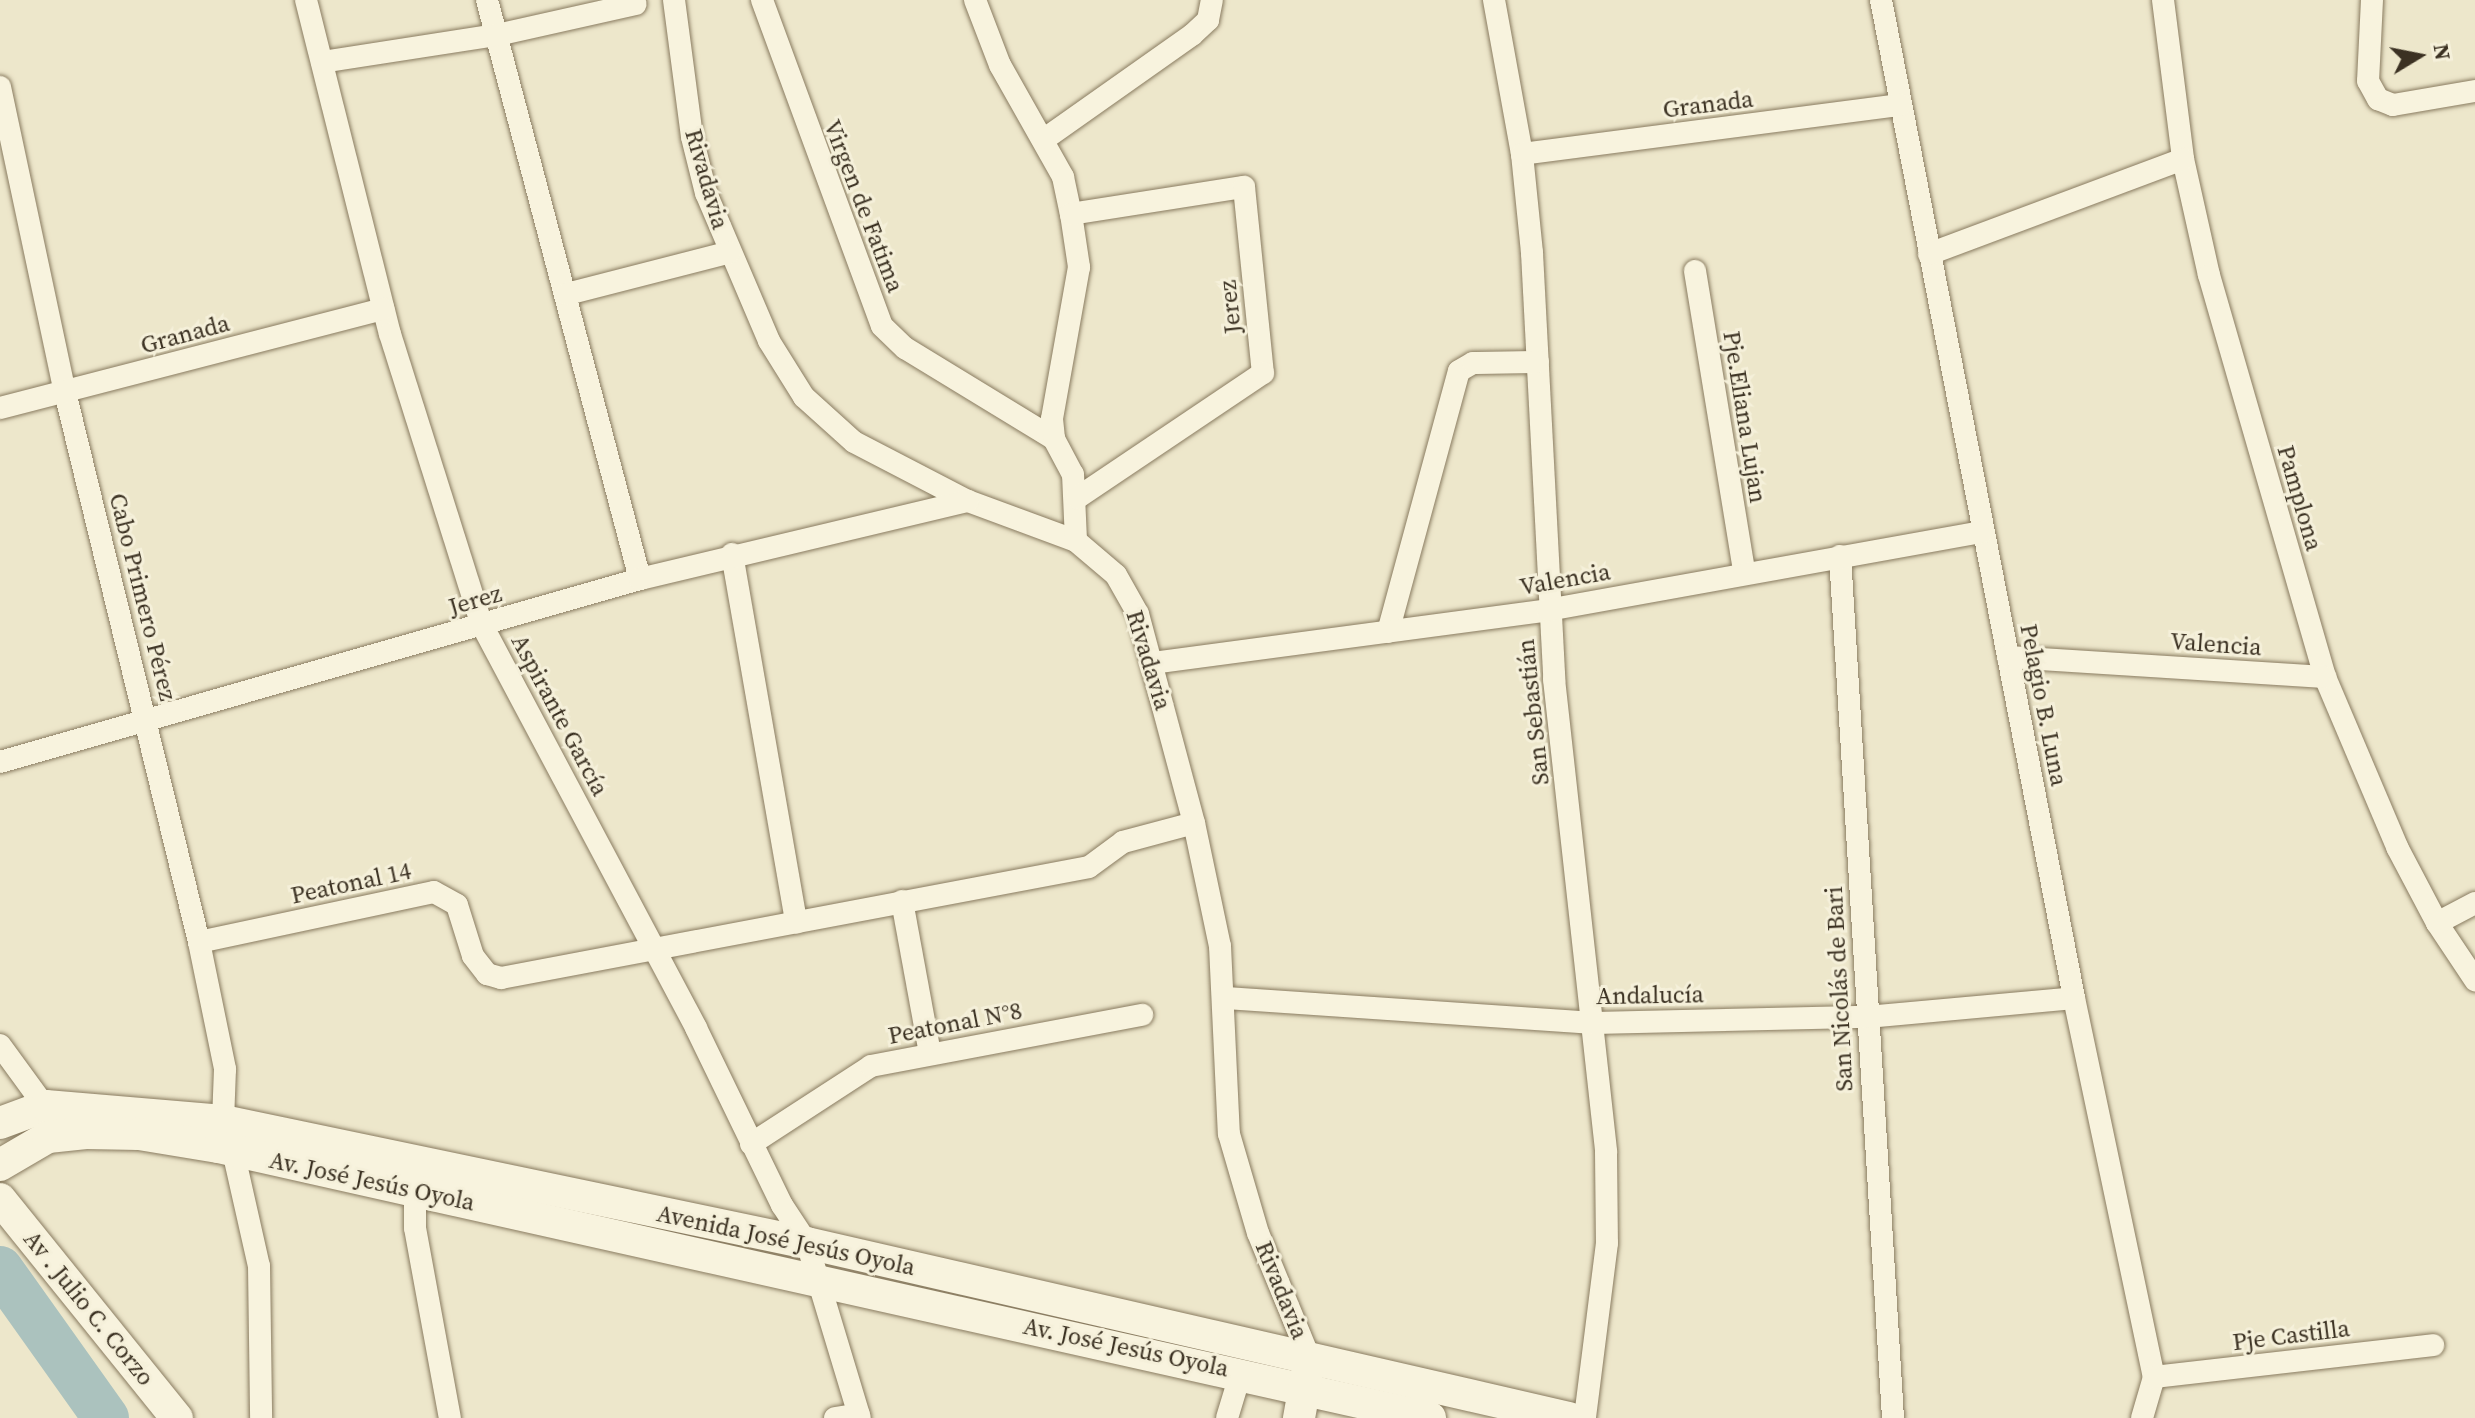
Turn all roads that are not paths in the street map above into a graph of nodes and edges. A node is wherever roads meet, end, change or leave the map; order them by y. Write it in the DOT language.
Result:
graph roads {
  1 [pos="306,0"];
  2 [pos="487,0"];
  3 [pos="674,0"];
  4 [pos="762,0"];
  5 [pos="975,0"];
  6 [pos="1212,0"];
  7 [pos="1494,0"];
  8 [pos="1881,0"];
  9 [pos="2163,0"];
  10 [pos="2372,0"];
  11 [pos="636,4"];
  12 [pos="497,35"];
  13 [pos="322,62"];
  14 [pos="0,87"];
  15 [pos="2475,91"];
  16 [pos="1901,105"];
  17 [pos="1046,138"];
  18 [pos="1522,154"];
  19 [pos="2183,159"];
  20 [pos="1071,214"];
  21 [pos="730,252"];
  22 [pos="1929,254"];
  23 [pos="1695,271"];
  24 [pos="567,294"];
  25 [pos="383,309"];
  26 [pos="1538,362"];
  27 [pos="65,392"];
  28 [pos="0,408"];
  29 [pos="1054,439"];
  30 [pos="1077,498"];
  31 [pos="968,501"];
  32 [pos="1983,532"];
  33 [pos="1076,541"];
  34 [pos="732,554"];
  35 [pos="1840,556"];
  36 [pos="1744,571"];
  37 [pos="640,579"];
  38 [pos="1548,610"];
  39 [pos="482,625"];
  40 [pos="1388,632"];
  41 [pos="2008,657"];
  42 [pos="1153,663"];
  43 [pos="2325,677"];
  44 [pos="147,723"];
  45 [pos="0,762"];
  46 [pos="1194,823"];
  47 [pos="902,901"];
  48 [pos="2475,903"];
  49 [pos="796,922"];
  50 [pos="2437,923"];
  51 [pos="199,942"];
  52 [pos="654,949"];
  53 [pos="2475,980"];
  54 [pos="1226,998"];
  55 [pos="2074,998"];
  56 [pos="1142,1015"];
  57 [pos="1867,1017"];
  58 [pos="1594,1023"];
  59 [pos="0,1045"];
  60 [pos="930,1053"];
  61 [pos="46,1106"];
  62 [pos="223,1121"];
  63 [pos="0,1123"];
  64 [pos="61,1136"];
  65 [pos="751,1144"];
  66 [pos="233,1151"];
  67 [pos="0,1165"];
  68 [pos="415,1190"];
  69 [pos="0,1199"];
  70 [pos="807,1243"];
  71 [pos="748,1264"];
  72 [pos="821,1281"];
  73 [pos="2433,1345"];
  74 [pos="1241,1372"];
  75 [pos="2154,1377"];
  76 [pos="1305,1388"];
  77 [pos="859,1416"];
  78 [pos="177,1418"];
  79 [pos="261,1418"];
  80 [pos="450,1418"];
  81 [pos="835,1418"];
  82 [pos="1227,1418"];
  83 [pos="1430,1418"];
  84 [pos="1569,1418"];
  85 [pos="1585,1418"];
  86 [pos="1893,1418"];
  87 [pos="2142,1418"];
  1 -- 13 [label="street, Aspirante García"];
  2 -- 12 [label="street"];
  3 -- 21 [label="street, Rivadavia"];
  4 -- 29 [label="street, Virgen de Fatima"];
  5 -- 17 [label="street"];
  6 -- 17 [label="street"];
  7 -- 18 [label="street, San Sebastián"];
  8 -- 16 [label="street, Pelagio B. Luna"];
  9 -- 19 [label="street, Pamplona"];
  10 -- 15 [label="street"];
  11 -- 12 [label="street"];
  12 -- 13 [label="street"];
  12 -- 24 [label="street"];
  13 -- 25 [label="street, Aspirante García"];
  14 -- 27 [label="street, Cabo Primero Pérez"];
  16 -- 18 [label="street, Granada"];
  16 -- 22 [label="street, Pelagio B. Luna"];
  17 -- 20 [label="street"];
  18 -- 26 [label="street, San Sebastián"];
  19 -- 22 [label="street"];
  19 -- 43 [label="street, Pamplona"];
  20 -- 29 [label="street"];
  20 -- 30 [label="street, Jerez"];
  21 -- 24 [label="street"];
  21 -- 31 [label="street, Rivadavia"];
  22 -- 32 [label="street, Pelagio B. Luna"];
  23 -- 36 [label="street, Pje.Eliana Lujan"];
  24 -- 37 [label="street"];
  25 -- 27 [label="street, Granada"];
  25 -- 39 [label="street, Aspirante García"];
  26 -- 38 [label="street, San Sebastián"];
  26 -- 40 [label="street"];
  27 -- 28 [label="street, Granada"];
  27 -- 44 [label="street, Cabo Primero Pérez"];
  29 -- 30 [label="street"];
  30 -- 33 [label="street"];
  31 -- 33 [label="street, Rivadavia"];
  31 -- 34 [label="street, Jerez"];
  32 -- 35 [label="street, Valencia"];
  32 -- 41 [label="street, Pelagio B. Luna"];
  33 -- 42 [label="street, Rivadavia"];
  34 -- 37 [label="street, Jerez"];
  34 -- 49 [label="street"];
  35 -- 36 [label="street, Valencia"];
  35 -- 57 [label="street, San Nicolás de Bari"];
  36 -- 38 [label="street, Valencia"];
  37 -- 39 [label="street, Jerez"];
  38 -- 40 [label="street, Valencia"];
  38 -- 58 [label="street, San Sebastián"];
  39 -- 44 [label="street, Jerez"];
  39 -- 52 [label="street, Aspirante García"];
  40 -- 42 [label="street, Valencia"];
  41 -- 43 [label="street, Valencia"];
  41 -- 55 [label="street, Pelagio B. Luna"];
  42 -- 46 [label="street, Rivadavia"];
  43 -- 50 [label="street, Pamplona"];
  44 -- 45 [label="street, Jerez"];
  44 -- 51 [label="street, Cabo Primero Pérez"];
  46 -- 47 [label="street, Peatonal 14"];
  46 -- 54 [label="street, Rivadavia"];
  47 -- 49 [label="street, Peatonal 14"];
  47 -- 60 [label="street"];
  48 -- 50 [label="street"];
  49 -- 52 [label="street, Peatonal 14"];
  50 -- 53 [label="street, Pamplona"];
  51 -- 52 [label="street, Peatonal 14"];
  51 -- 62 [label="street, Cabo Primero Pérez"];
  52 -- 65 [label="street, Aspirante García"];
  54 -- 58 [label="street, Andalucía"];
  54 -- 76 [label="street, Rivadavia"];
  55 -- 57 [label="street, Andalucía"];
  55 -- 75 [label="street, Pelagio B. Luna"];
  56 -- 60 [label="street, Peatonal N°8"];
  57 -- 58 [label="street, Andalucía"];
  57 -- 86 [label="street, San Nicolás de Bari"];
  58 -- 85 [label="street, San Sebastián"];
  59 -- 61 [label="street"];
  60 -- 65 [label="street, Peatonal N°8"];
  61 -- 62 [label="street, Avenida José Jesús Oyola"];
  61 -- 63 [label="street, Avenida José Jesús Oyola"];
  61 -- 64 [label="street"];
  62 -- 70 [label="street, Avenida José Jesús Oyola"];
  64 -- 66 [label="street, Av. José Jesús Oyola"];
  64 -- 67 [label="street, Av. José Jesús Oyola"];
  65 -- 70 [label="street, Aspirante García"];
  66 -- 68 [label="street, Av. José Jesús Oyola"];
  66 -- 79 [label="street"];
  68 -- 71 [label="street, Av. José Jesús Oyola"];
  68 -- 80 [label="street"];
  69 -- 78 [label="street, Av . Julio C. Corzo"];
  70 -- 72 [label="street, Aspirante García"];
  70 -- 76 [label="street, Avenida José Jesús Oyola"];
  71 -- 72 [label="street, Avenida José Jesús Oyola"];
  72 -- 74 [label="street, Av. José Jesús Oyola"];
  72 -- 77 [label="street, Aspirante García"];
  73 -- 75 [label="street, Pje Castilla"];
  74 -- 76 [label="street, Av. José Jesús Oyola"];
  74 -- 82 [label="street"];
  75 -- 87 [label="street, Pelagio B. Luna"];
  76 -- 83 [label="street, Av. José Jesús Oyola"];
  76 -- 84 [label="street, Avenida José Jesús Oyola"];
  77 -- 81 [label="street"];
}
